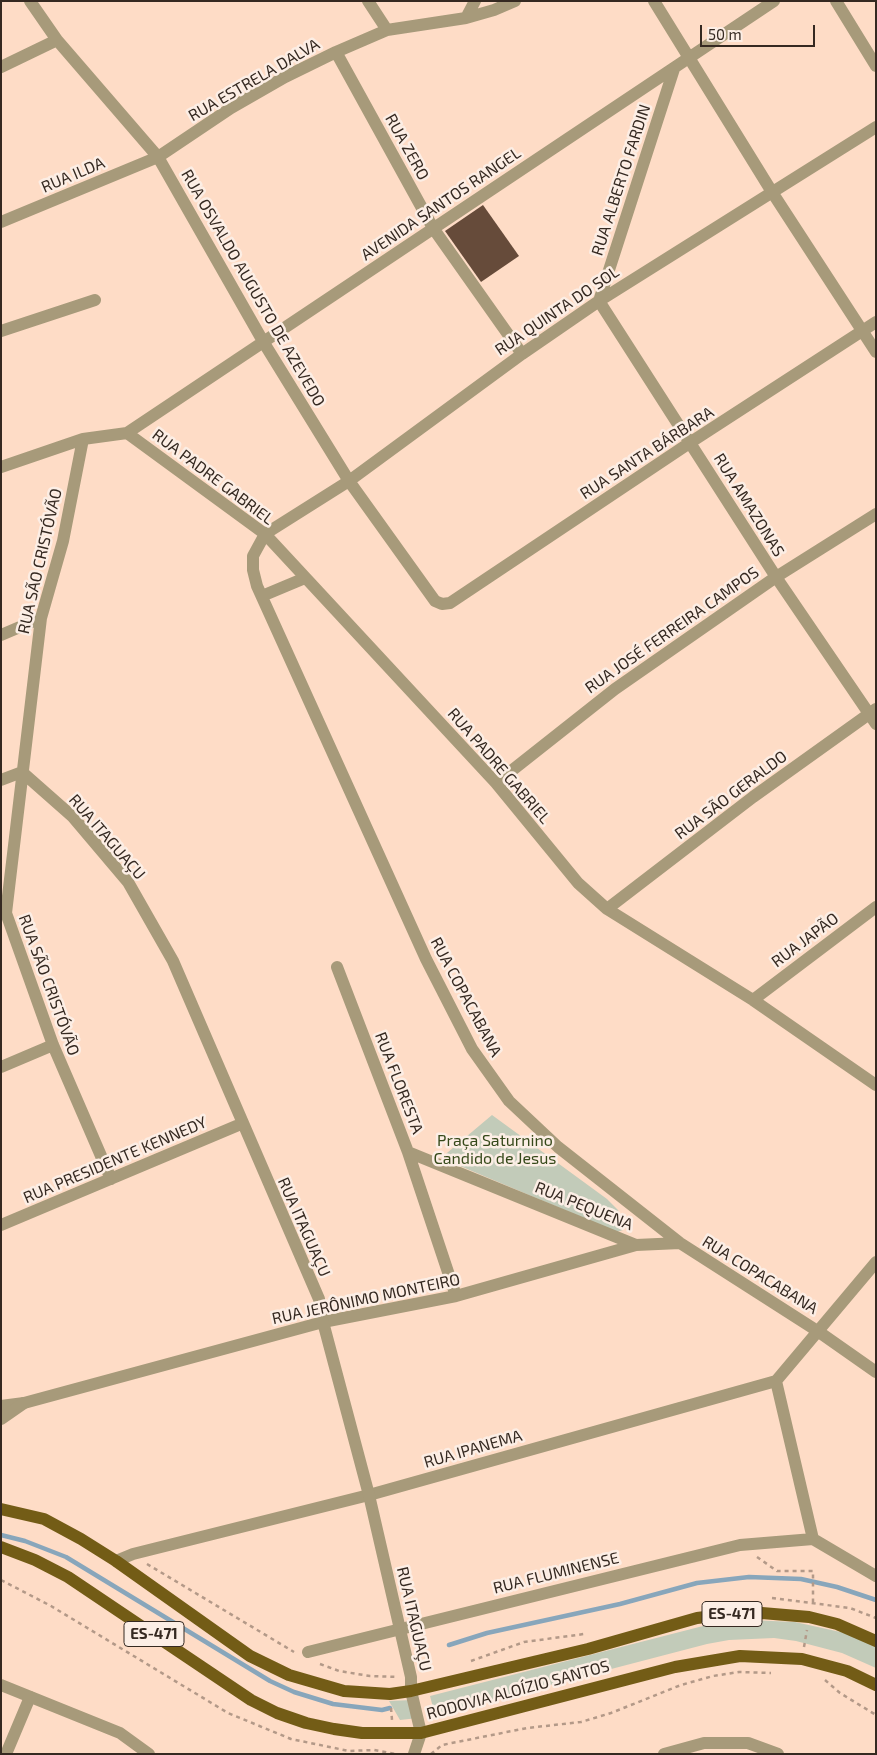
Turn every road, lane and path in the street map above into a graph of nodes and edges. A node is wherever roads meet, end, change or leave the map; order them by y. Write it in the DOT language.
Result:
graph roads {
  1 [pos="30,1"];
  2 [pos="368,1"];
  3 [pos="476,1"];
  4 [pos="514,1"];
  5 [pos="654,1"];
  6 [pos="774,1"];
  7 [pos="836,1"];
  8 [pos="466,18"];
  9 [pos="387,30"];
  10 [pos="57,40"];
  11 [pos="336,52"];
  12 [pos="690,59"];
  13 [pos="876,66"];
  14 [pos="1,67"];
  15 [pos="674,69"];
  16 [pos="876,127"];
  17 [pos="158,157"];
  18 [pos="772,192"];
  19 [pos="1,222"];
  20 [pos="433,228"];
  21 [pos="95,300"];
  22 [pos="599,300"];
  23 [pos="876,322"];
  24 [pos="1,331"];
  25 [pos="862,331"];
  26 [pos="264,343"];
  27 [pos="876,352"];
  28 [pos="522,354"];
  29 [pos="127,433"];
  30 [pos="84,439"];
  31 [pos="691,442"];
  32 [pos="1,467"];
  33 [pos="349,481"];
  34 [pos="876,514"];
  35 [pos="265,534"];
  36 [pos="776,577"];
  37 [pos="305,578"];
  38 [pos="262,596"];
  39 [pos="435,601"];
  40 [pos="41,618"];
  41 [pos="1,635"];
  42 [pos="874,716"];
  43 [pos="22,772"];
  44 [pos="1,780"];
  45 [pos="496,784"];
  46 [pos="876,907"];
  47 [pos="607,909"];
  48 [pos="3,914"];
  49 [pos="337,967"];
  50 [pos="753,1000"];
  51 [pos="53,1046"];
  52 [pos="1,1067"];
  53 [pos="876,1085"];
  54 [pos="241,1124"];
  55 [pos="408,1152"];
  56 [pos="111,1179"];
  57 [pos="1,1225"];
  58 [pos="680,1244"];
  59 [pos="636,1245"];
  60 [pos="876,1262"];
  61 [pos="456,1296"];
  62 [pos="324,1322"];
  63 [pos="819,1332"];
  64 [pos="876,1372"];
  65 [pos="776,1381"];
  66 [pos="24,1403"];
  67 [pos="1,1406"];
  68 [pos="1,1419"];
  69 [pos="370,1495"];
  70 [pos="1,1509"];
  71 [pos="813,1539"];
  72 [pos="740,1545"];
  73 [pos="1,1547"];
  74 [pos="116,1561"];
  75 [pos="876,1576"];
  76 [pos="1,1580"];
  77 [pos="809,1617"];
  78 [pos="400,1630"];
  79 [pos="876,1641"];
  80 [pos="308,1652"];
  81 [pos="802,1659"];
  82 [pos="772,1673"];
  83 [pos="822,1678"];
  84 [pos="1,1685"];
  85 [pos="876,1686"];
  86 [pos="411,1691"];
  87 [pos="30,1697"];
  88 [pos="876,1715"];
  89 [pos="421,1733"];
  90 [pos="6,1754"];
  91 [pos="149,1754"];
  92 [pos="396,1754"];
  93 [pos="414,1754"];
  94 [pos="431,1754"];
  95 [pos="664,1754"];
  96 [pos="778,1754"];
  1 -- 10 [label="street, RUA OSVALDO AUGUSTO DE AZEVEDO"];
  2 -- 9 [label="street"];
  3 -- 8 [label="street"];
  4 -- 8 [label="street, RUA ESTRELA DALVA"];
  5 -- 12 [label="street"];
  6 -- 12 [label="street, AVENIDA SANTOS RANGEL"];
  7 -- 13 [label="street"];
  8 -- 9 [label="street, RUA ESTRELA DALVA"];
  9 -- 11 [label="street, RUA ESTRELA DALVA"];
  10 -- 14 [label="street"];
  10 -- 17 [label="street, RUA OSVALDO AUGUSTO DE AZEVEDO"];
  11 -- 17 [label="street, RUA ESTRELA DALVA"];
  11 -- 20 [label="street, RUA ZERO"];
  12 -- 15 [label="street, AVENIDA SANTOS RANGEL"];
  12 -- 18 [label="street"];
  15 -- 20 [label="street, AVENIDA SANTOS RANGEL"];
  15 -- 22 [label="street, RUA ALBERTO FARDIN"];
  16 -- 18 [label="street, RUA QUINTA DO SOL"];
  17 -- 19 [label="street, RUA ILDA"];
  17 -- 26 [label="street, RUA OSVALDO AUGUSTO DE AZEVEDO"];
  18 -- 22 [label="street, RUA QUINTA DO SOL"];
  18 -- 25 [label="street"];
  20 -- 26 [label="street, AVENIDA SANTOS RANGEL"];
  20 -- 28 [label="street, RUA ZERO"];
  21 -- 24 [label="street"];
  22 -- 28 [label="street, RUA QUINTA DO SOL"];
  22 -- 31 [label="street, RUA AMAZONAS"];
  23 -- 25 [label="street, RUA SANTA BÁRBARA"];
  25 -- 27 [label="street"];
  25 -- 31 [label="street, RUA SANTA BÁRBARA"];
  26 -- 29 [label="street, AVENIDA SANTOS RANGEL"];
  26 -- 33 [label="street, RUA OSVALDO AUGUSTO DE AZEVEDO"];
  28 -- 33 [label="street, RUA QUINTA DO SOL"];
  29 -- 30 [label="street"];
  29 -- 35 [label="street, RUA PADRE GABRIEL"];
  30 -- 32 [label="street"];
  30 -- 40 [label="street, RUA SÃO CRISTÓVÃO"];
  31 -- 36 [label="street, RUA AMAZONAS"];
  31 -- 39 [label="street, RUA SANTA BÁRBARA"];
  33 -- 35 [label="street, RUA QUINTA DO SOL"];
  33 -- 39 [label="street, RUA OSVALDO AUGUSTO DE AZEVEDO"];
  34 -- 36 [label="street, RUA JOSÉ FERREIRA CAMPOS"];
  35 -- 37 [label="street, RUA PADRE GABRIEL"];
  35 -- 38 [label="street, RUA COPACABANA"];
  36 -- 42 [label="street, RUA AMAZONAS"];
  36 -- 45 [label="street, RUA JOSÉ FERREIRA CAMPOS"];
  37 -- 38 [label="street"];
  37 -- 45 [label="street, RUA PADRE GABRIEL"];
  38 -- 58 [label="street, RUA COPACABANA"];
  40 -- 41 [label="street"];
  40 -- 43 [label="street, RUA SÃO CRISTÓVÃO"];
  42 -- 47 [label="street, RUA SÃO GERALDO"];
  43 -- 44 [label="street"];
  43 -- 48 [label="street, RUA SÃO CRISTÓVÃO"];
  43 -- 54 [label="street, RUA ITAGUAÇU"];
  45 -- 47 [label="street, RUA PADRE GABRIEL"];
  46 -- 50 [label="street, RUA JAPÃO"];
  47 -- 50 [label="street, RUA PADRE GABRIEL"];
  48 -- 51 [label="street, RUA SÃO CRISTÓVÃO"];
  49 -- 55 [label="street, RUA FLORESTA"];
  50 -- 53 [label="street, RUA PADRE GABRIEL"];
  51 -- 52 [label="street"];
  51 -- 56 [label="street, RUA SÃO CRISTÓVÃO"];
  54 -- 56 [label="street, RUA PRESIDENTE KENNEDY"];
  54 -- 62 [label="street, RUA ITAGUAÇU"];
  55 -- 59 [label="street, RUA PEQUENA"];
  55 -- 61 [label="street, RUA FLORESTA"];
  56 -- 57 [label="street, RUA PRESIDENTE KENNEDY"];
  58 -- 59 [label="street, RUA JERÔNIMO MONTEIRO"];
  58 -- 63 [label="street, RUA COPACABANA"];
  59 -- 61 [label="street, RUA JERÔNIMO MONTEIRO"];
  60 -- 63 [label="street"];
  61 -- 62 [label="street, RUA JERÔNIMO MONTEIRO"];
  62 -- 66 [label="street, RUA JERÔNIMO MONTEIRO"];
  62 -- 69 [label="street, RUA ITAGUAÇU"];
  63 -- 64 [label="street, RUA COPACABANA"];
  63 -- 65 [label="street"];
  65 -- 69 [label="street, RUA IPANEMA"];
  65 -- 71 [label="street"];
  66 -- 67 [label="street, RUA JERÔNIMO MONTEIRO"];
  66 -- 68 [label="street"];
  69 -- 74 [label="street, RUA IPANEMA"];
  69 -- 78 [label="street, RUA ITAGUAÇU"];
  70 -- 74 [label="main road, RODOVIA ALOÍZIO SANTOS / ES-471"];
  71 -- 72 [label="street, RUA FLUMINENSE"];
  71 -- 75 [label="street"];
  72 -- 77 [label="path"];
  72 -- 78 [label="street, RUA FLUMINENSE"];
  73 -- 89 [label="main road, RODOVIA ALOÍZIO SANTOS / ES-471"];
  74 -- 86 [label="main road, RODOVIA ALOÍZIO SANTOS / ES-471"];
  76 -- 92 [label="path"];
  77 -- 79 [label="main road, RODOVIA ALOÍZIO SANTOS / ES-471"];
  77 -- 81 [label="path"];
  77 -- 86 [label="main road, RODOVIA ALOÍZIO SANTOS / ES-471"];
  78 -- 80 [label="street, RUA FLUMINENSE"];
  78 -- 86 [label="street, RUA ITAGUAÇU"];
  81 -- 85 [label="main road, RODOVIA ALOÍZIO SANTOS / ES-471"];
  81 -- 89 [label="main road, RODOVIA ALOÍZIO SANTOS / ES-471"];
  82 -- 94 [label="path"];
  83 -- 88 [label="path"];
  84 -- 87 [label="street"];
  86 -- 89 [label="street, RUA ITAGUAÇU"];
  87 -- 90 [label="street"];
  87 -- 91 [label="street"];
  89 -- 93 [label="street"];
  95 -- 96 [label="street"];
}
